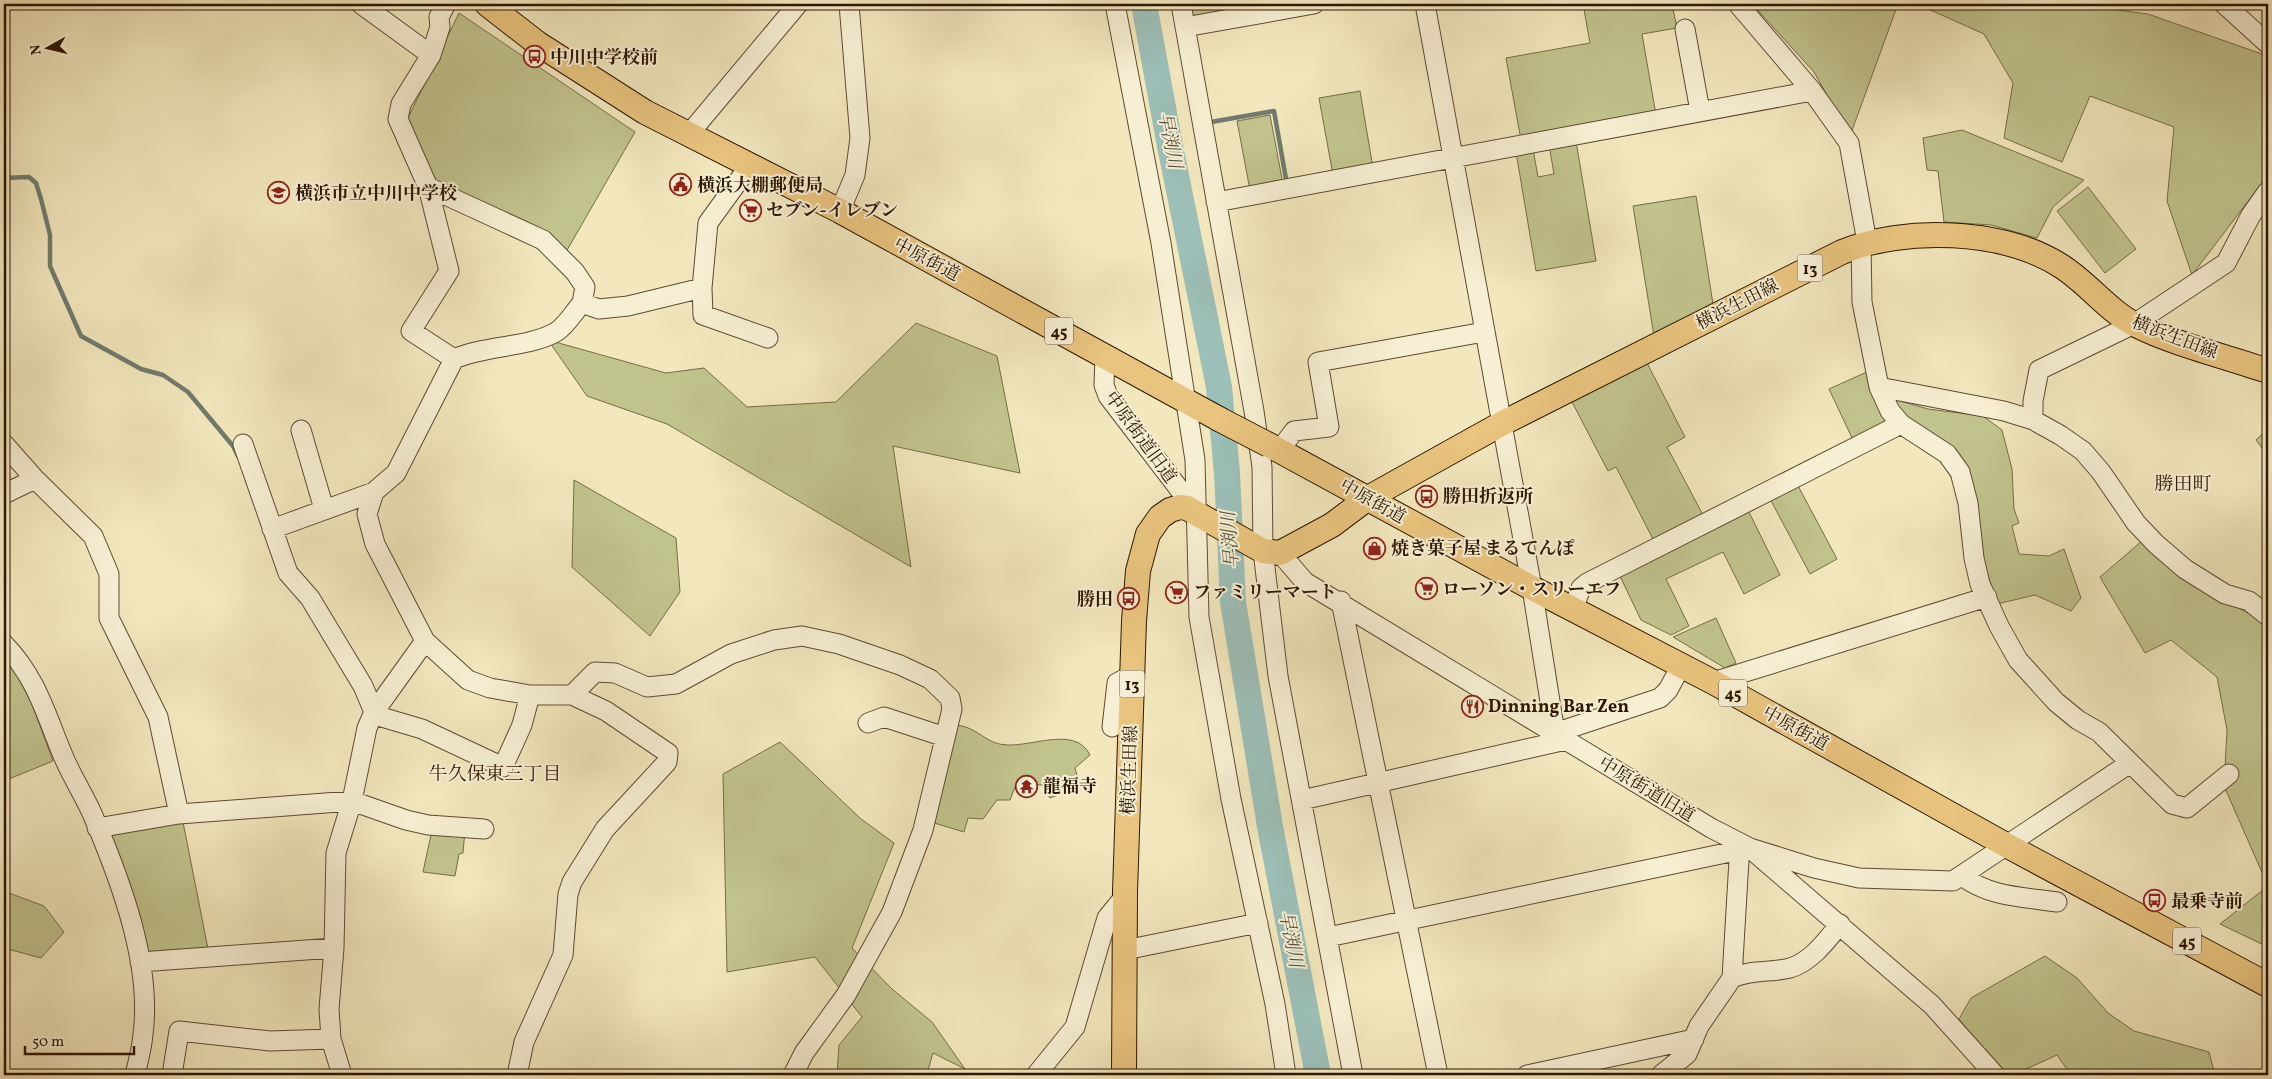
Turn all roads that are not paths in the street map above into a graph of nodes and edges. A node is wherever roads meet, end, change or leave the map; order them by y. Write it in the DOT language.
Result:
graph roads {
  1 [pos="361,4"];
  2 [pos="446,4"];
  3 [pos="487,4"];
  4 [pos="798,4"];
  5 [pos="849,4"];
  6 [pos="1115,4"];
  7 [pos="1181,4"];
  8 [pos="1314,4"];
  9 [pos="1425,4"];
  10 [pos="1738,4"];
  11 [pos="2224,4"];
  12 [pos="1185,27"];
  13 [pos="1685,29"];
  14 [pos="2268,44"];
  15 [pos="431,55"];
  16 [pos="1812,91"];
  17 [pos="1700,111"];
  18 [pos="689,134"];
  19 [pos="1453,157"];
  20 [pos="750,165"];
  21 [pos="428,187"];
  22 [pos="2268,191"];
  23 [pos="1216,202"];
  24 [pos="840,212"];
  25 [pos="1864,243"];
  26 [pos="702,288"];
  27 [pos="582,303"];
  28 [pos="2134,324"];
  29 [pos="1484,332"];
  30 [pos="768,338"];
  31 [pos="1105,356"];
  32 [pos="454,359"];
  33 [pos="2268,371"];
  34 [pos="1879,387"];
  35 [pos="1188,402"];
  36 [pos="2033,420"];
  37 [pos="1501,424"];
  38 [pos="1901,424"];
  39 [pos="301,430"];
  40 [pos="4,444"];
  41 [pos="243,444"];
  42 [pos="1274,448"];
  43 [pos="35,479"];
  44 [pos="374,492"];
  45 [pos="4,494"];
  46 [pos="1368,498"];
  47 [pos="324,509"];
  48 [pos="1200,514"];
  49 [pos="272,529"];
  50 [pos="1266,550"];
  51 [pos="1532,588"];
  52 [pos="1987,597"];
  53 [pos="1341,602"];
  54 [pos="1574,608"];
  55 [pos="2268,616"];
  56 [pos="424,641"];
  57 [pos="4,644"];
  58 [pos="1681,666"];
  59 [pos="1132,675"];
  60 [pos="1713,682"];
  61 [pos="530,695"];
  62 [pos="572,695"];
  63 [pos="374,712"];
  64 [pos="868,723"];
  65 [pos="1112,727"];
  66 [pos="1560,736"];
  67 [pos="945,738"];
  68 [pos="2130,762"];
  69 [pos="2229,774"];
  70 [pos="1378,781"];
  71 [pos="1302,800"];
  72 [pos="352,801"];
  73 [pos="179,814"];
  74 [pos="98,828"];
  75 [pos="484,829"];
  76 [pos="2006,845"];
  77 [pos="1743,847"];
  78 [pos="1962,876"];
  79 [pos="1125,896"];
  80 [pos="2057,902"];
  81 [pos="1407,921"];
  82 [pos="1258,923"];
  83 [pos="1840,924"];
  84 [pos="1328,937"];
  85 [pos="334,948"];
  86 [pos="1125,950"];
  87 [pos="140,962"];
  88 [pos="1732,978"];
  89 [pos="2268,985"];
  90 [pos="332,1039"];
  91 [pos="1694,1039"];
  92 [pos="135,1075"];
  93 [pos="172,1075"];
  94 [pos="342,1075"];
  95 [pos="517,1075"];
  96 [pos="793,1075"];
  97 [pos="1036,1075"];
  98 [pos="1124,1075"];
  99 [pos="1286,1075"];
  100 [pos="1353,1075"];
  101 [pos="1438,1075"];
  102 [pos="1527,1075"];
  103 [pos="1661,1075"];
  104 [pos="1995,1075"];
  1 -- 15 [label="street"];
  2 -- 15 [label="street"];
  3 -- 18 [label="main road, 中原街道 / 45"];
  4 -- 18 [label="street"];
  5 -- 24 [label="street"];
  6 -- 35 [label="street"];
  7 -- 12 [label="street"];
  8 -- 12 [label="street"];
  9 -- 19 [label="street"];
  10 -- 16 [label="street"];
  11 -- 14 [label="street"];
  12 -- 23 [label="street"];
  13 -- 17 [label="street"];
  15 -- 21 [label="street"];
  16 -- 17 [label="street"];
  16 -- 25 [label="street"];
  17 -- 19 [label="street"];
  18 -- 20 [label="main road, 中原街道 / 45"];
  19 -- 23 [label="street"];
  19 -- 29 [label="street"];
  20 -- 24 [label="main road, 中原街道 / 45"];
  20 -- 26 [label="street"];
  21 -- 27 [label="street"];
  21 -- 32 [label="street"];
  22 -- 28 [label="street"];
  23 -- 50 [label="street"];
  24 -- 31 [label="main road, 中原街道 / 45"];
  25 -- 28 [label="main road, 横浜生田線 / 13"];
  25 -- 34 [label="street"];
  25 -- 37 [label="main road, 横浜生田線 / 13"];
  26 -- 27 [label="street"];
  26 -- 30 [label="street"];
  27 -- 32 [label="street"];
  28 -- 33 [label="main road, 横浜生田線 / 13"];
  28 -- 36 [label="street"];
  29 -- 37 [label="street"];
  29 -- 42 [label="street"];
  31 -- 35 [label="main road, 中原街道 / 45"];
  31 -- 48 [label="street, 中原街道旧道"];
  32 -- 44 [label="street"];
  34 -- 36 [label="street"];
  34 -- 38 [label="street"];
  35 -- 42 [label="main road, 45, bridge"];
  35 -- 48 [label="street"];
  36 -- 55 [label="street"];
  37 -- 46 [label="main road, 横浜生田線 / 13"];
  37 -- 51 [label="street"];
  38 -- 52 [label="street"];
  38 -- 54 [label="street"];
  39 -- 47 [label="street"];
  40 -- 43 [label="street"];
  41 -- 49 [label="street"];
  42 -- 46 [label="main road, 中原街道 / 45"];
  43 -- 45 [label="street"];
  43 -- 73 [label="street"];
  44 -- 47 [label="street"];
  44 -- 56 [label="street"];
  46 -- 50 [label="main road, 横浜生田線 / 13"];
  46 -- 51 [label="main road, 中原街道 / 45"];
  47 -- 49 [label="street"];
  48 -- 50 [label="main road, 13"];
  48 -- 59 [label="main road, 横浜生田線 / 13"];
  48 -- 82 [label="street"];
  49 -- 63 [label="street"];
  50 -- 53 [label="street, 中原街道旧道"];
  50 -- 71 [label="street"];
  51 -- 54 [label="main road, 中原街道 / 45"];
  51 -- 66 [label="street"];
  52 -- 60 [label="street"];
  52 -- 68 [label="street"];
  53 -- 66 [label="street, 中原街道旧道"];
  53 -- 70 [label="street"];
  54 -- 58 [label="main road, 中原街道 / 45"];
  56 -- 61 [label="street"];
  56 -- 63 [label="street"];
  57 -- 74 [label="street"];
  58 -- 60 [label="main road, 中原街道 / 45"];
  58 -- 66 [label="street"];
  59 -- 65 [label="street"];
  59 -- 79 [label="main road, 横浜生田線 / 13"];
  60 -- 76 [label="main road, 中原街道 / 45"];
  61 -- 62 [label="street"];
  61 -- 63 [label="street"];
  62 -- 67 [label="street"];
  62 -- 95 [label="street"];
  63 -- 72 [label="street"];
  64 -- 67 [label="street"];
  66 -- 70 [label="street"];
  66 -- 77 [label="street, 中原街道旧道"];
  67 -- 96 [label="street"];
  68 -- 69 [label="street"];
  68 -- 76 [label="street"];
  70 -- 71 [label="street"];
  70 -- 81 [label="street"];
  71 -- 84 [label="street"];
  72 -- 73 [label="street"];
  72 -- 75 [label="street"];
  72 -- 85 [label="street"];
  73 -- 74 [label="street"];
  74 -- 87 [label="street"];
  76 -- 78 [label="street"];
  76 -- 89 [label="main road, 中原街道 / 45"];
  77 -- 78 [label="street, 中原街道旧道"];
  77 -- 81 [label="street"];
  77 -- 83 [label="street"];
  77 -- 88 [label="street"];
  78 -- 80 [label="street"];
  79 -- 86 [label="main road, 横浜生田線 / 13"];
  79 -- 97 [label="street"];
  81 -- 84 [label="street"];
  81 -- 101 [label="street"];
  82 -- 86 [label="street"];
  82 -- 99 [label="street"];
  83 -- 88 [label="street"];
  83 -- 104 [label="street"];
  84 -- 100 [label="street"];
  85 -- 87 [label="street"];
  85 -- 90 [label="street"];
  86 -- 98 [label="main road, 横浜生田線 / 13"];
  87 -- 92 [label="street"];
  88 -- 91 [label="street"];
  90 -- 93 [label="street"];
  90 -- 94 [label="street"];
  91 -- 102 [label="street"];
  91 -- 103 [label="street"];
}
